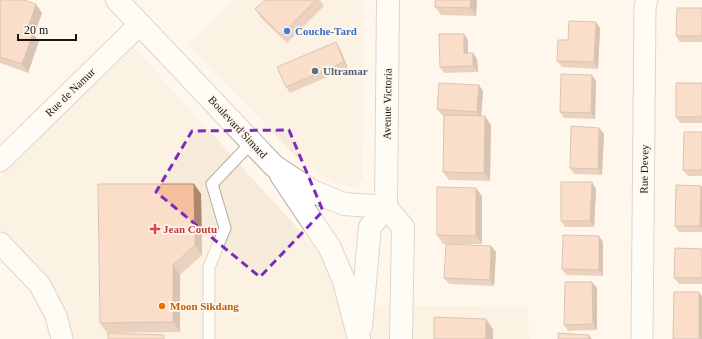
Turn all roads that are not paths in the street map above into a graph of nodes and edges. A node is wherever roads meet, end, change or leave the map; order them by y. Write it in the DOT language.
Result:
graph roads {
  1 [pos="117,0"];
  2 [pos="388,0"];
  3 [pos="647,0"];
  4 [pos="140,24"];
  5 [pos="252,142"];
  6 [pos="0,161"];
  7 [pos="274,166"];
  8 [pos="386,208"];
  9 [pos="0,243"];
  10 [pos="62,339"];
  11 [pos="209,339"];
  12 [pos="359,339"];
  13 [pos="401,339"];
  14 [pos="642,339"];
  1 -- 4 [label="main road, Boulevard Simard"];
  2 -- 8 [label="main road, Avenue Victoria"];
  3 -- 14 [label="street, Rue Devey"];
  4 -- 5 [label="main road, Boulevard Simard"];
  4 -- 6 [label="street, Rue de Namur"];
  5 -- 7 [label="main road, Boulevard Simard"];
  5 -- 11 [label="lane"];
  7 -- 8 [label="main road, Boulevard Simard"];
  7 -- 12 [label="main road"];
  8 -- 12 [label="main road"];
  8 -- 13 [label="main road"];
  9 -- 10 [label="street"];
}
